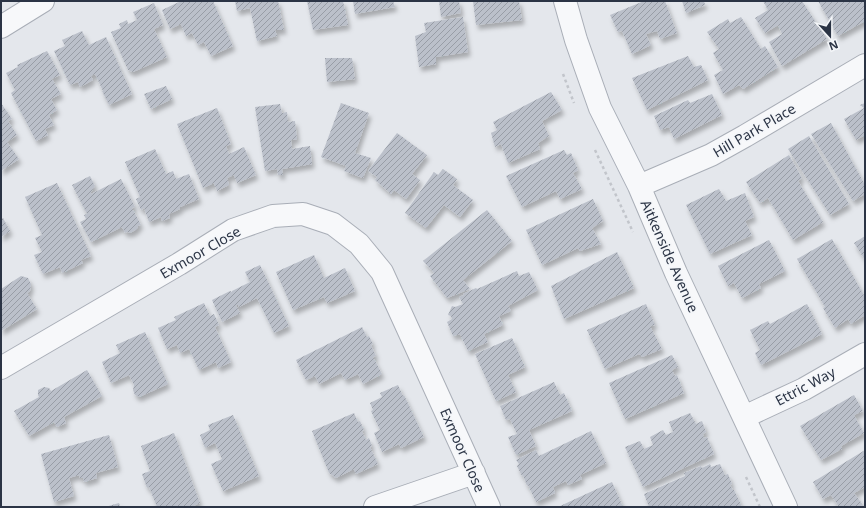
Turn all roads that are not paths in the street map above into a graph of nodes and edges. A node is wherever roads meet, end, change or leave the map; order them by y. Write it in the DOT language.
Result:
graph roads {
  1 [pos="43,1"];
  2 [pos="565,1"];
  3 [pos="1,27"];
  4 [pos="865,65"];
  5 [pos="638,186"];
  6 [pos="865,354"];
  7 [pos="1,368"];
  8 [pos="744,417"];
  9 [pos="474,474"];
  10 [pos="375,507"];
  11 [pos="489,507"];
  12 [pos="786,507"];
  1 -- 3 [label="street"];
  2 -- 5 [label="street, Aitkenside Avenue"];
  4 -- 5 [label="street, Hill Park Place"];
  5 -- 8 [label="street, Aitkenside Avenue"];
  6 -- 8 [label="street, Ettric Way"];
  7 -- 9 [label="street, Exmoor Close"];
  8 -- 12 [label="street, Aitkenside Avenue"];
  9 -- 10 [label="street"];
  9 -- 11 [label="street, Exmoor Close"];
}
